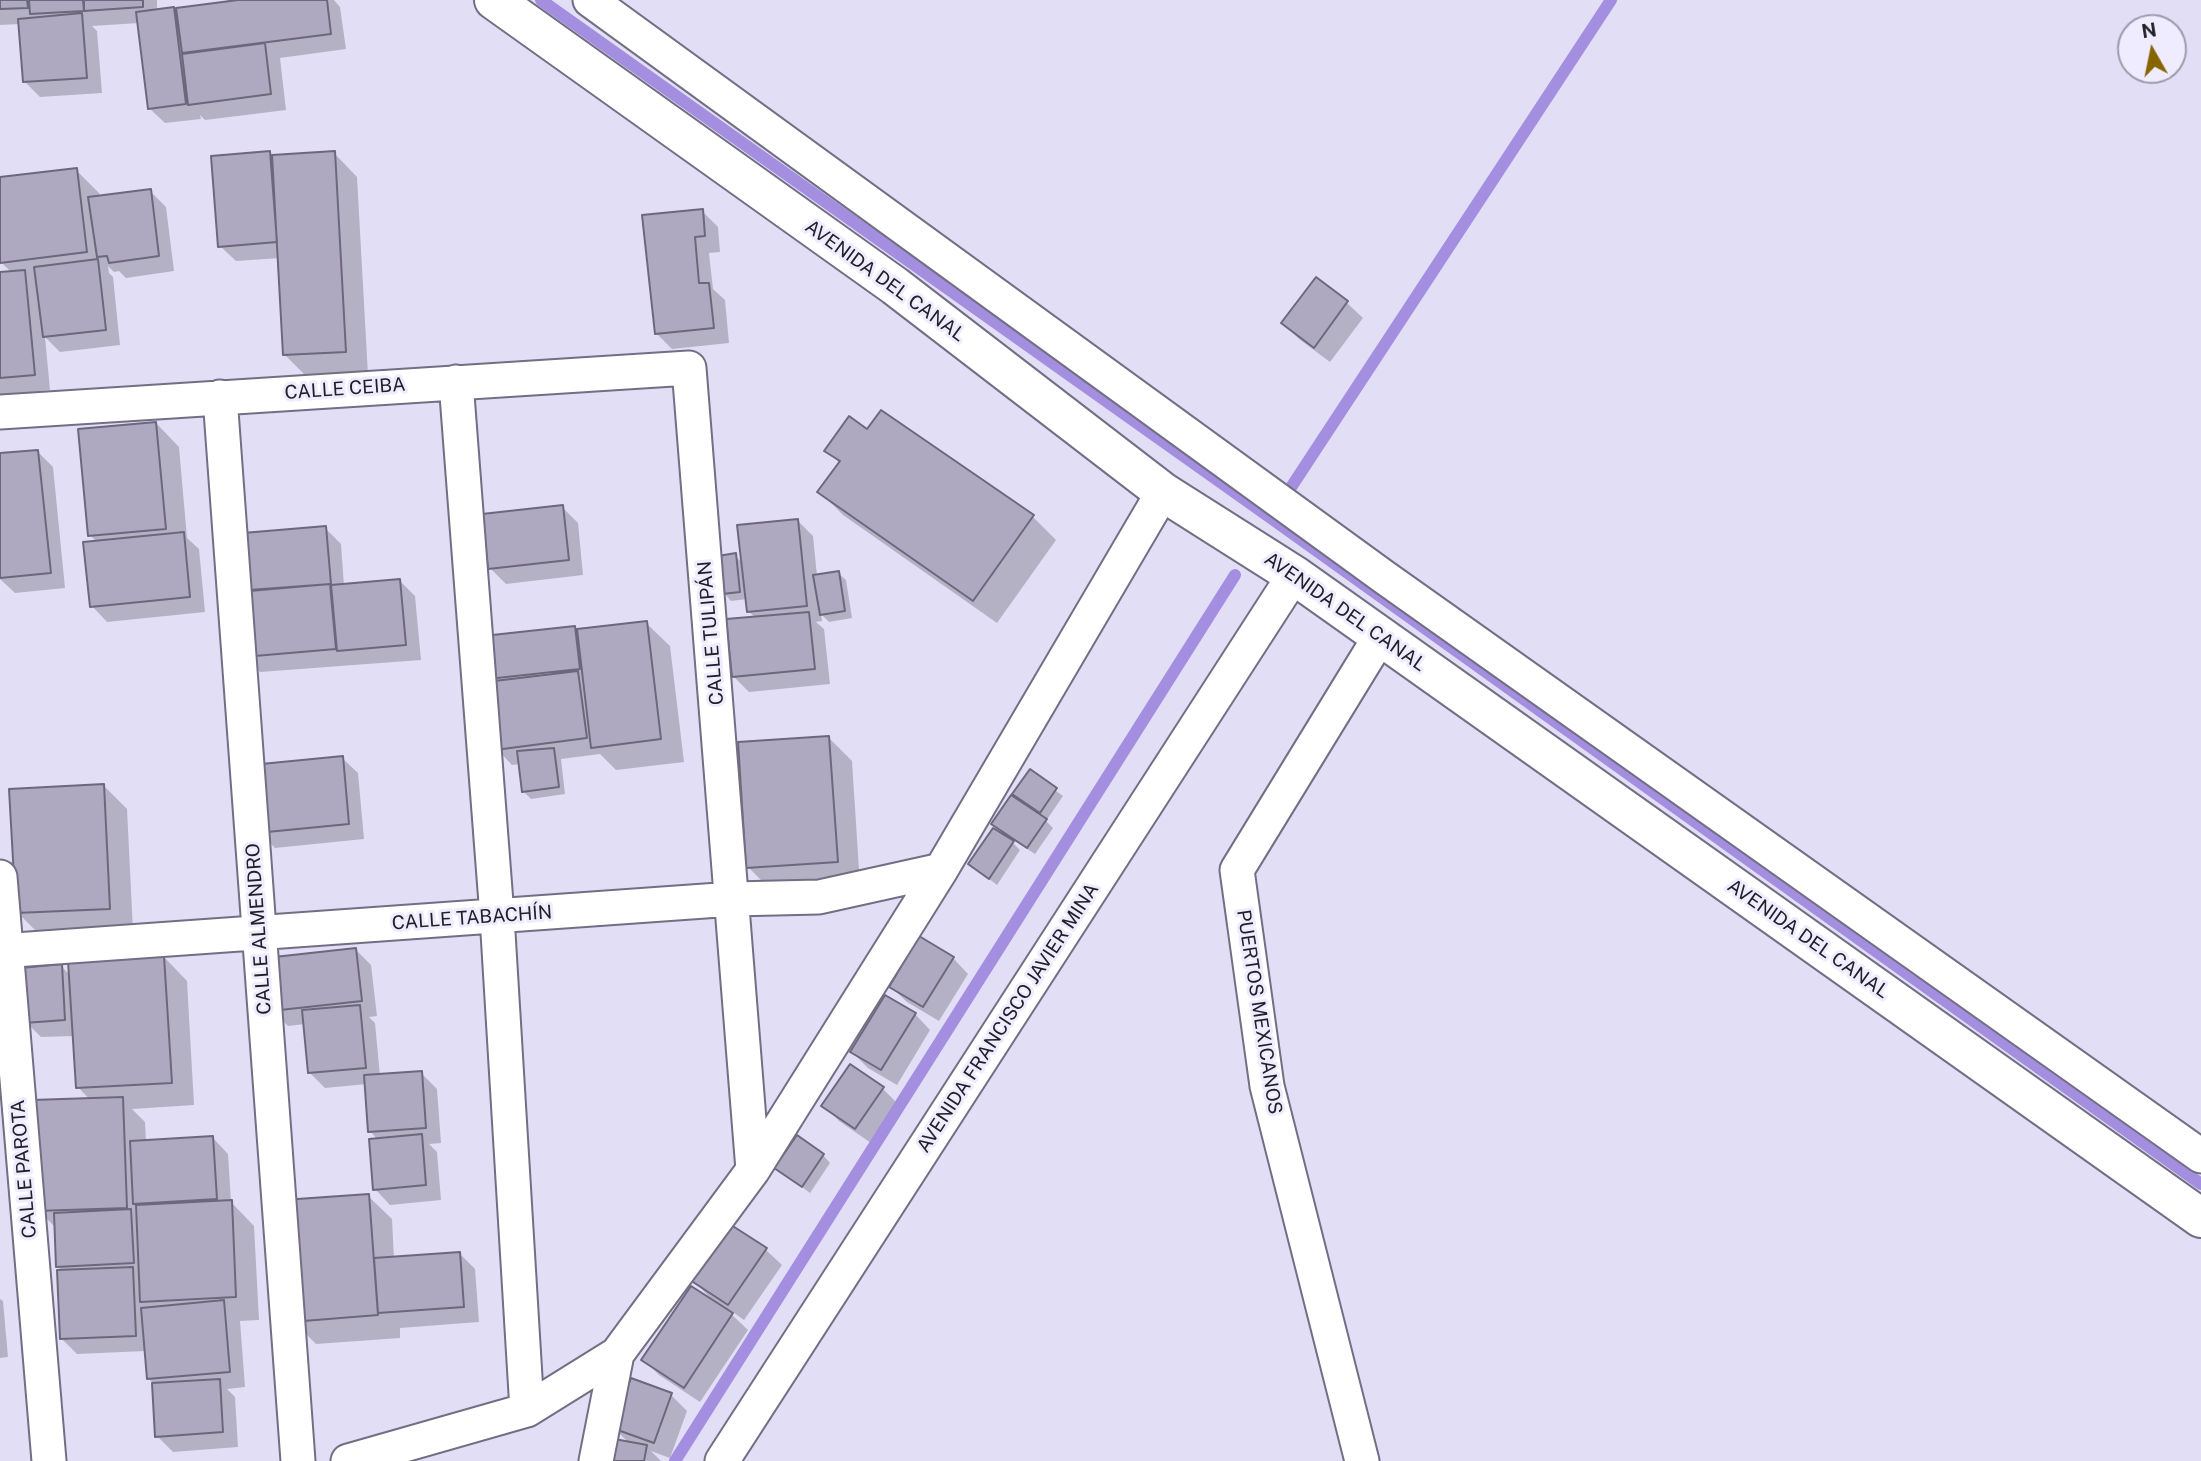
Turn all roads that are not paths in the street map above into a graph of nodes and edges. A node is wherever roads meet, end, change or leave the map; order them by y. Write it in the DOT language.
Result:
graph roads {
  1 [pos="494,0"];
  2 [pos="590,0"];
  3 [pos="689,368"];
  4 [pos="456,382"];
  5 [pos="220,397"];
  6 [pos="0,412"];
  7 [pos="1163,492"];
  8 [pos="1294,575"];
  9 [pos="1381,635"];
  10 [pos="941,870"];
  11 [pos="0,877"];
  12 [pos="733,899"];
  13 [pos="497,916"];
  14 [pos="259,933"];
  15 [pos="3,950"];
  16 [pos="2201,1156"];
  17 [pos="753,1170"];
  18 [pos="2201,1218"];
  19 [pos="617,1354"];
  20 [pos="527,1410"];
  21 [pos="48,1461"];
  22 [pos="298,1461"];
  23 [pos="348,1461"];
  24 [pos="596,1461"];
  25 [pos="723,1461"];
  26 [pos="1362,1461"];
  1 -- 7 [label="street, AVENIDA DEL CANAL"];
  2 -- 16 [label="street"];
  3 -- 4 [label="street, CALLE CEIBA"];
  3 -- 12 [label="street, CALLE TULIPÁN"];
  4 -- 5 [label="street, CALLE CEIBA"];
  4 -- 13 [label="street"];
  5 -- 6 [label="street, CALLE CEIBA"];
  5 -- 14 [label="street, CALLE ALMENDRO"];
  7 -- 8 [label="street, AVENIDA DEL CANAL"];
  7 -- 10 [label="street"];
  8 -- 9 [label="street, AVENIDA DEL CANAL"];
  8 -- 25 [label="street, AVENIDA FRANCISCO JAVIER MINA"];
  9 -- 18 [label="street, AVENIDA DEL CANAL"];
  9 -- 26 [label="street, PUERTOS MEXICANOS"];
  10 -- 12 [label="street, CALLE TABACHÍN"];
  10 -- 17 [label="street"];
  11 -- 15 [label="street, CALLE PAROTA"];
  12 -- 13 [label="street, CALLE TABACHÍN"];
  12 -- 17 [label="street, CALLE TULIPÁN"];
  13 -- 14 [label="street, CALLE TABACHÍN"];
  13 -- 20 [label="street"];
  14 -- 15 [label="street, CALLE TABACHÍN"];
  14 -- 22 [label="street, CALLE ALMENDRO"];
  15 -- 21 [label="street, CALLE PAROTA"];
  17 -- 19 [label="street"];
  19 -- 20 [label="street"];
  19 -- 24 [label="street"];
  20 -- 23 [label="street"];
}
